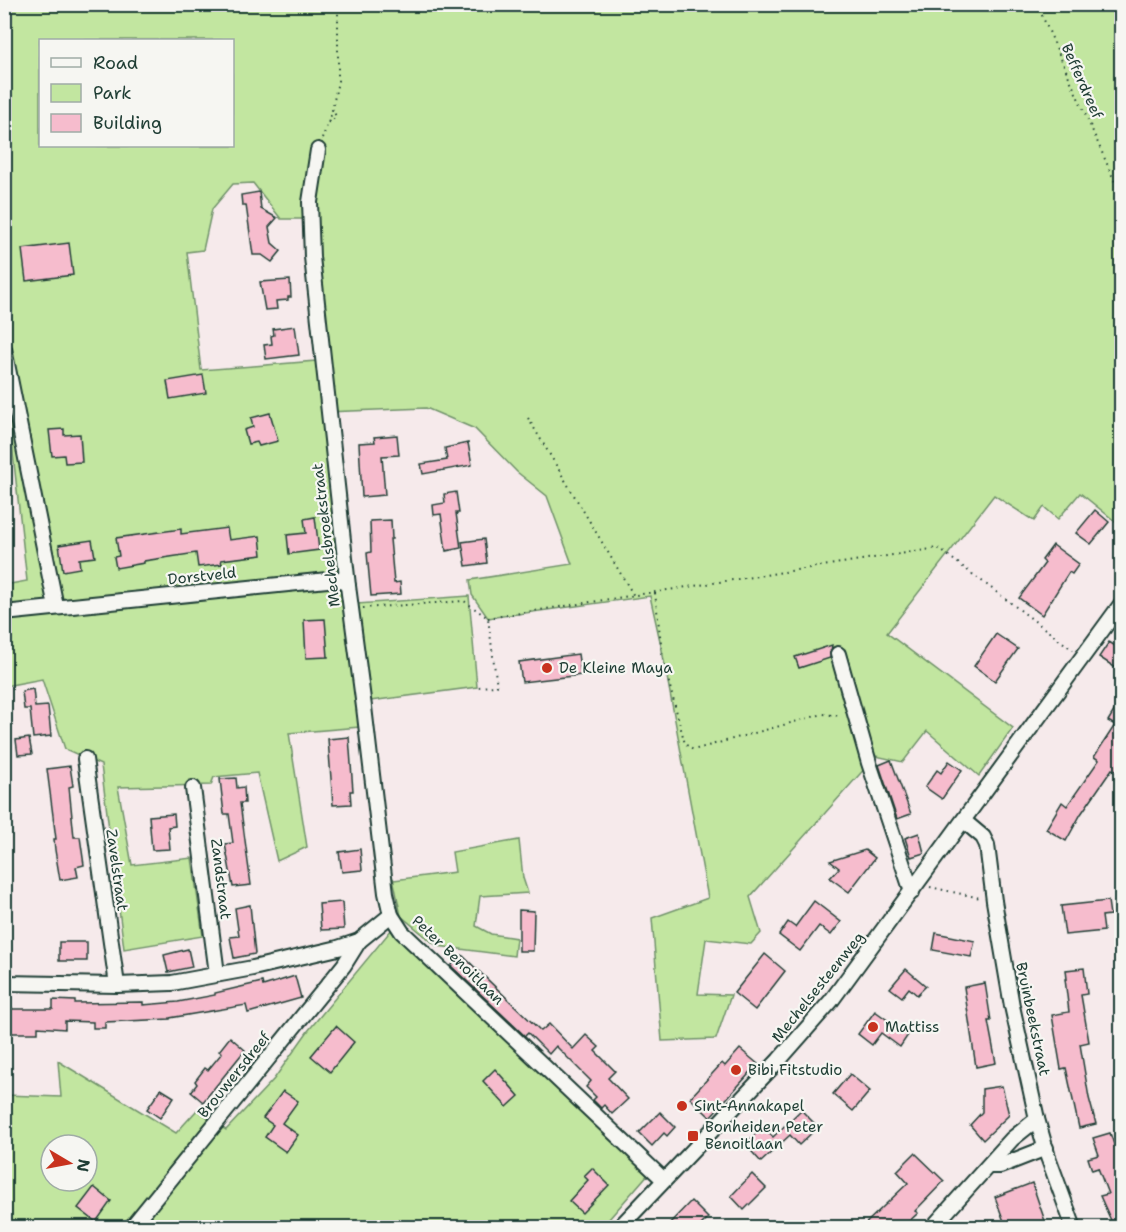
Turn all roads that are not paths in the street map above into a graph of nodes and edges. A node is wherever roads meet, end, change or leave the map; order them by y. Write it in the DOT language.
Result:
graph roads {
  1 [pos="318,150"];
  2 [pos="4,349"];
  3 [pos="348,586"];
  4 [pos="1122,603"];
  5 [pos="56,607"];
  6 [pos="4,613"];
  7 [pos="838,654"];
  8 [pos="86,759"];
  9 [pos="193,788"];
  10 [pos="964,821"];
  11 [pos="915,888"];
  12 [pos="391,915"];
  13 [pos="359,941"];
  14 [pos="217,974"];
  15 [pos="4,983"];
  16 [pos="117,985"];
  17 [pos="1037,1119"];
  18 [pos="1046,1148"];
  19 [pos="989,1166"];
  20 [pos="664,1180"];
  21 [pos="131,1227"];
  22 [pos="619,1227"];
  23 [pos="932,1227"];
  24 [pos="1074,1227"];
  1 -- 3 [label="street, Mechelsbroekstraat"];
  2 -- 5 [label="street"];
  3 -- 5 [label="street, Dorstveld"];
  3 -- 12 [label="street, Mechelsbroekstraat"];
  4 -- 10 [label="street, Mechelsesteenweg"];
  5 -- 6 [label="street, Dorstveld"];
  7 -- 11 [label="street"];
  8 -- 16 [label="street, Zavelstraat"];
  9 -- 14 [label="street, Zandstraat"];
  10 -- 11 [label="street, Mechelsesteenweg"];
  10 -- 17 [label="street, Bruinbeekstraat"];
  11 -- 20 [label="street, Mechelsesteenweg"];
  12 -- 13 [label="street, Peter Benoitlaan"];
  12 -- 20 [label="street, Peter Benoitlaan"];
  13 -- 14 [label="street, Peter Benoitlaan"];
  13 -- 21 [label="street, Brouwersdreef"];
  14 -- 16 [label="street, Peter Benoitlaan"];
  15 -- 16 [label="street, Peter Benoitlaan"];
  17 -- 18 [label="street, Bruinbeekstraat"];
  17 -- 19 [label="street"];
  18 -- 19 [label="street"];
  18 -- 24 [label="street, Bruinbeekstraat"];
  19 -- 23 [label="street"];
  20 -- 22 [label="street, Mechelsesteenweg"];
}
